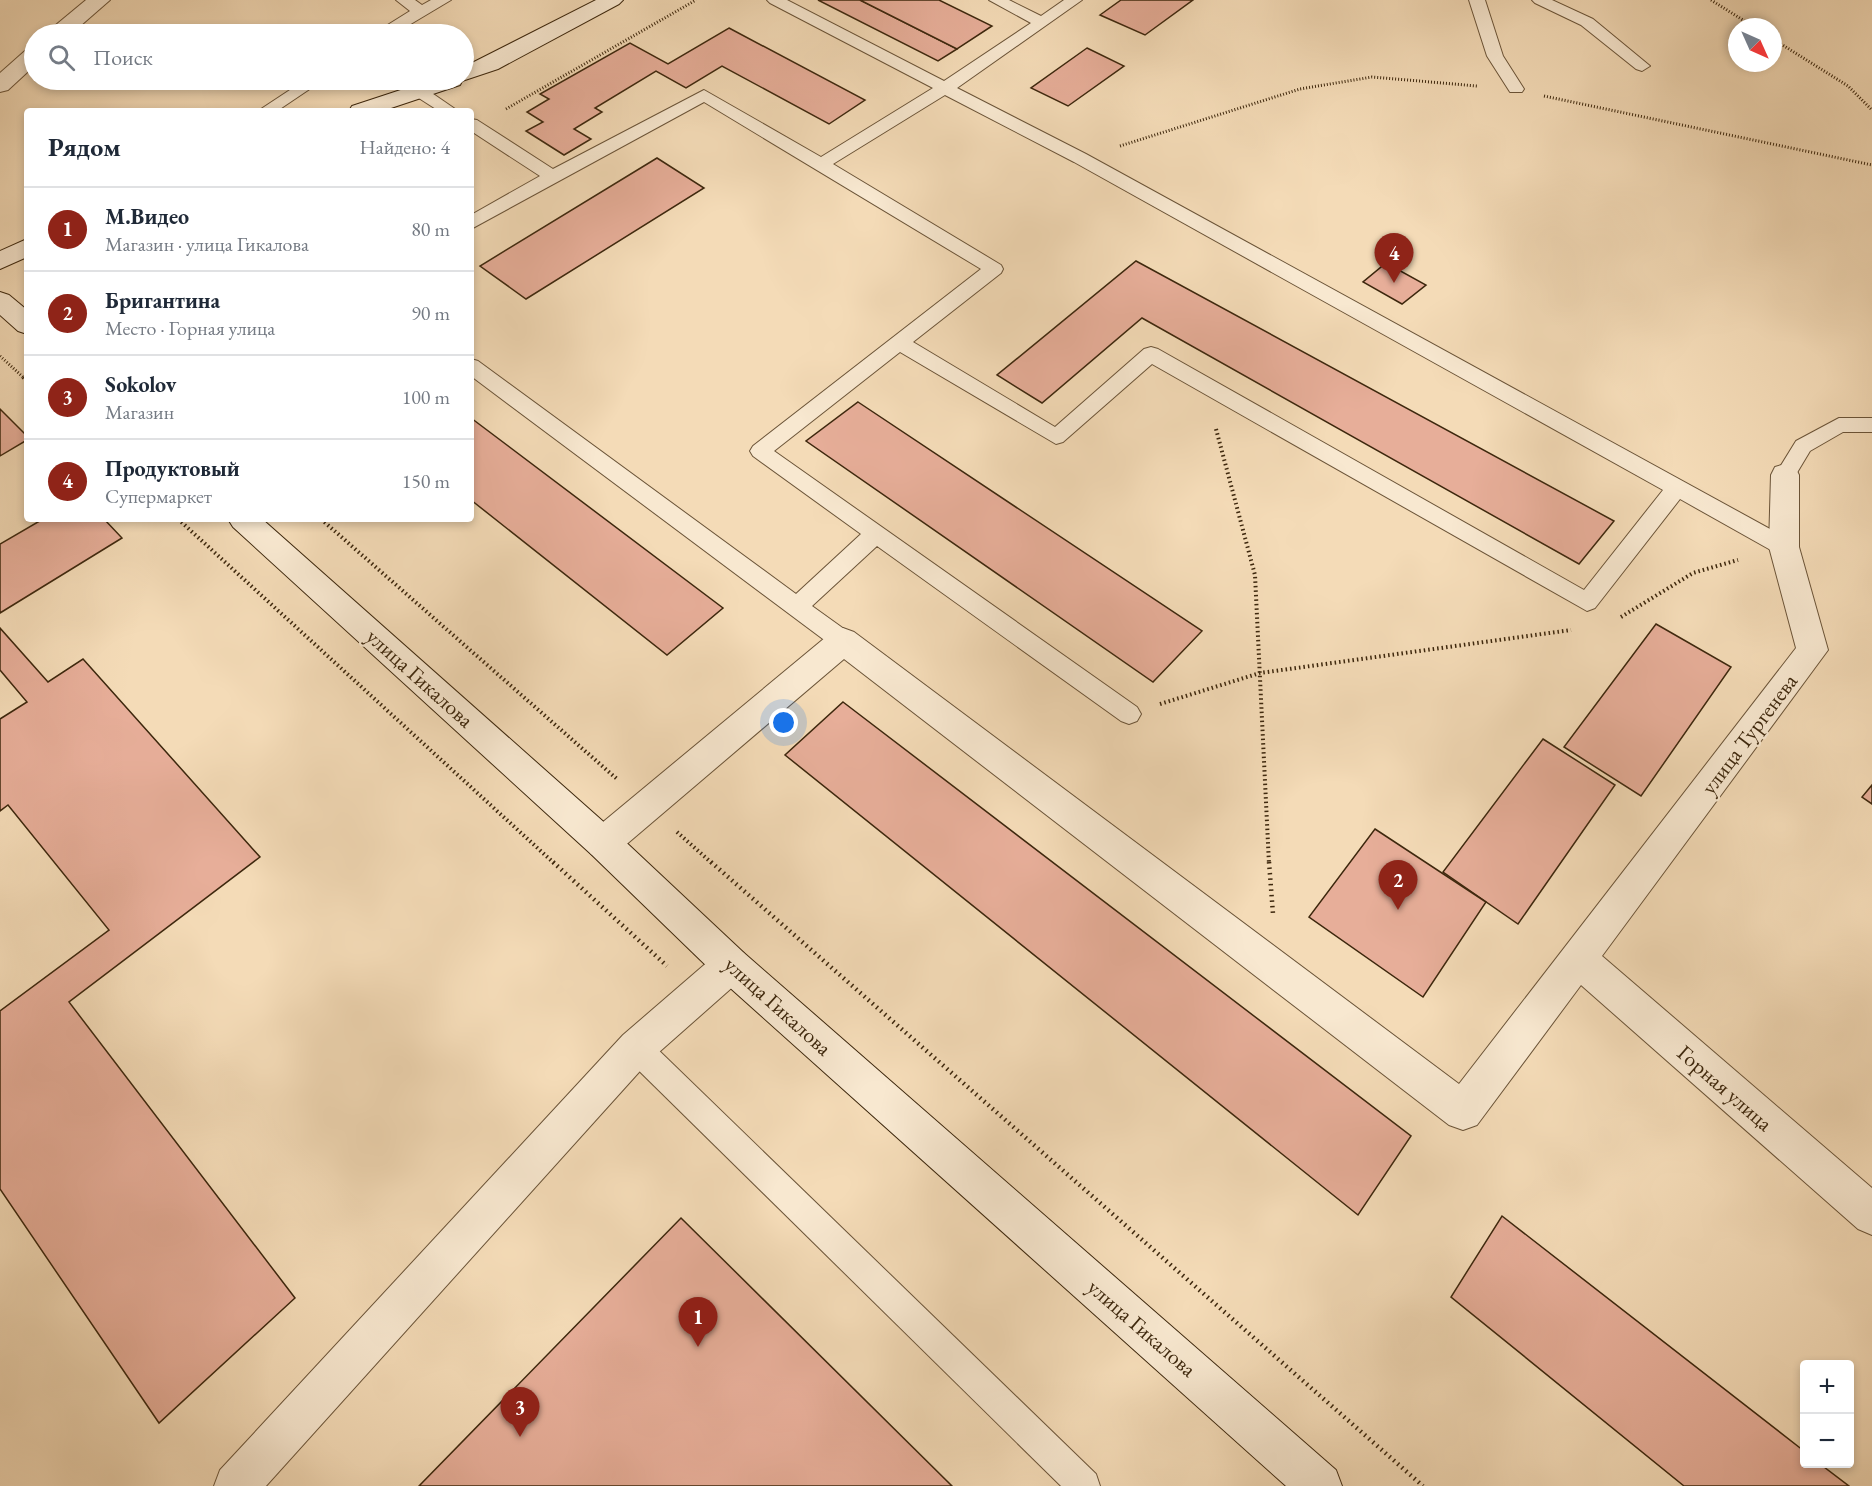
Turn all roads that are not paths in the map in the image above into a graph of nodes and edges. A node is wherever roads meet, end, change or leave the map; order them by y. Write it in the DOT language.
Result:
graph roads {
  1 [pos="99,0"];
  2 [pos="404,0"];
  3 [pos="443,0"];
  4 [pos="612,0"];
  5 [pos="775,0"];
  6 [pos="997,0"];
  7 [pos="1074,0"];
  8 [pos="1477,0"];
  9 [pos="1540,0"];
  10 [pos="420,11"];
  11 [pos="1042,22"];
  12 [pos="71,24"];
  13 [pos="400,24"];
  14 [pos="24,65"];
  15 [pos="1642,66"];
  16 [pos="474,71"];
  17 [pos="0,85"];
  18 [pos="945,88"];
  19 [pos="1516,89"];
  20 [pos="299,90"];
  21 [pos="425,90"];
  22 [pos="420,92"];
  23 [pos="271,108"];
  24 [pos="369,108"];
  25 [pos="445,108"];
  26 [pos="474,126"];
  27 [pos="821,164"];
  28 [pos="552,177"];
  29 [pos="474,221"];
  30 [pos="24,249"];
  31 [pos="0,261"];
  32 [pos="0,301"];
  33 [pos="24,322"];
  34 [pos="899,343"];
  35 [pos="474,368"];
  36 [pos="1872,425"];
  37 [pos="1785,475"];
  38 [pos="1677,488"];
  39 [pos="246,522"];
  40 [pos="876,534"];
  41 [pos="1784,547"];
  42 [pos="796,607"];
  43 [pos="843,642"];
  44 [pos="1130,714"];
  45 [pos="603,843"];
  46 [pos="1579,960"];
  47 [pos="731,965"];
  48 [pos="636,1048"];
  49 [pos="1872,1215"];
  50 [pos="236,1486"];
  51 [pos="1084,1486"];
  52 [pos="1320,1486"];
  1 -- 12 [label="street"];
  2 -- 10 [label="lane"];
  3 -- 10 [label="lane"];
  4 -- 16 [label="street"];
  5 -- 18 [label="lane"];
  6 -- 11 [label="lane"];
  7 -- 11 [label="lane"];
  8 -- 19 [label="lane"];
  9 -- 15 [label="lane"];
  10 -- 13 [label="lane"];
  11 -- 18 [label="lane"];
  14 -- 17 [label="street"];
  18 -- 27 [label="lane"];
  18 -- 38 [label="lane"];
  20 -- 23 [label="lane"];
  21 -- 22 [label="street"];
  22 -- 24 [label="street"];
  22 -- 25 [label="lane"];
  26 -- 28 [label="lane"];
  27 -- 28 [label="lane"];
  27 -- 34 [label="lane"];
  28 -- 29 [label="lane"];
  30 -- 31 [label="street"];
  32 -- 33 [label="street"];
  34 -- 38 [label="lane"];
  34 -- 40 [label="lane"];
  35 -- 42 [label="lane"];
  36 -- 37 [label="lane"];
  37 -- 41 [label="street, улица Тургенева"];
  38 -- 41 [label="lane"];
  39 -- 45 [label="street, улица Гикалова"];
  40 -- 42 [label="lane"];
  40 -- 44 [label="lane"];
  41 -- 46 [label="street, улица Тургенева"];
  42 -- 43 [label="lane"];
  43 -- 45 [label="street"];
  43 -- 46 [label="street"];
  45 -- 47 [label="street, улица Гикалова"];
  46 -- 49 [label="street, Горная улица"];
  47 -- 48 [label="street"];
  47 -- 52 [label="street, улица Гикалова"];
  48 -- 50 [label="street"];
  48 -- 51 [label="lane"];
}
